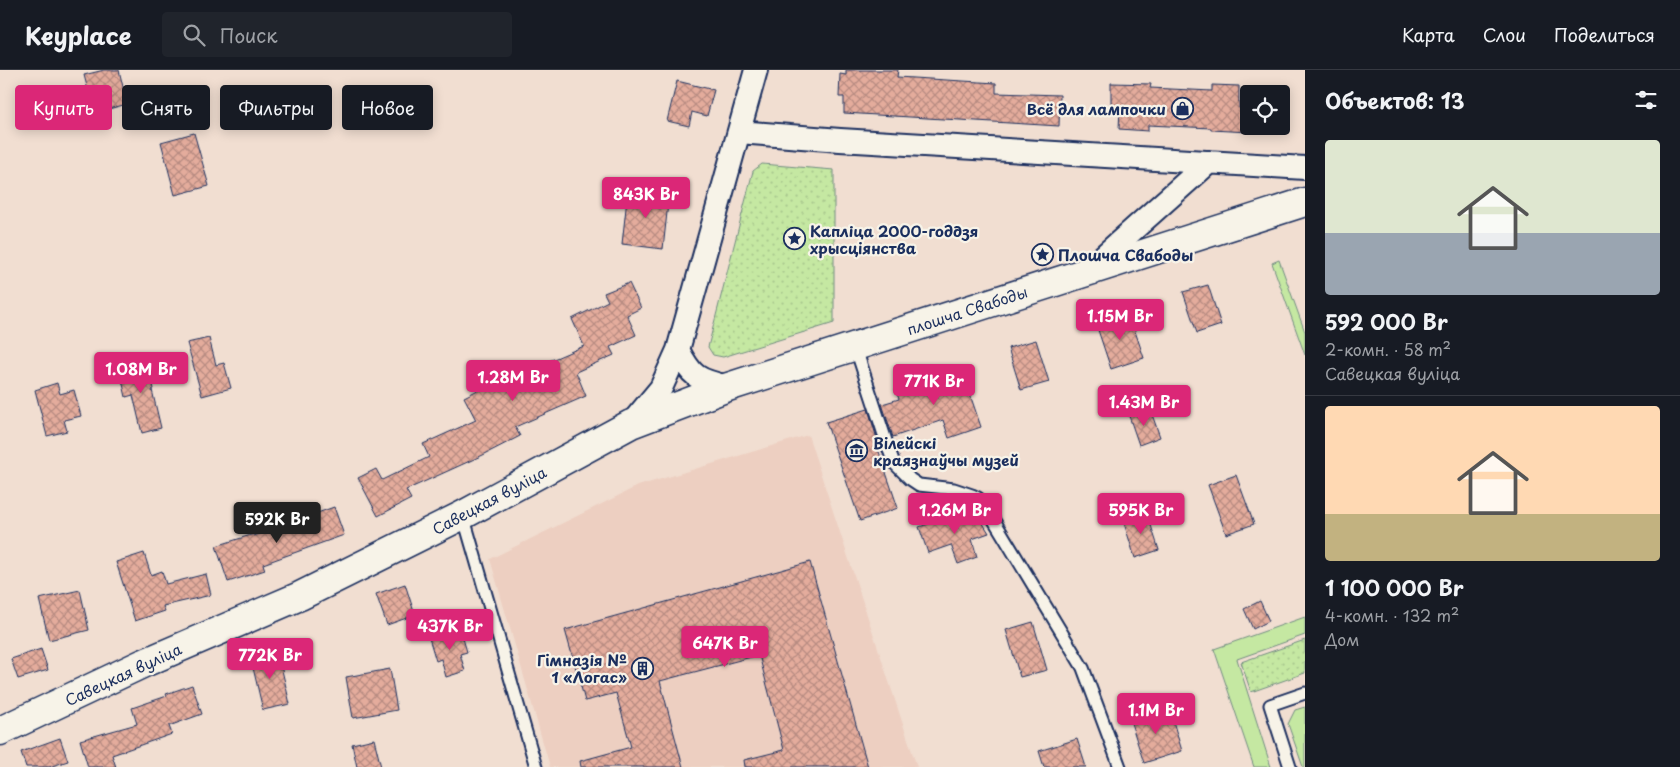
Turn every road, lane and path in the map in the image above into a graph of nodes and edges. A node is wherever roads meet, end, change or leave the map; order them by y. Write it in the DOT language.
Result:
graph roads {
  1 [pos="756,70"];
  2 [pos="739,132"];
  3 [pos="1209,162"];
  4 [pos="1305,168"];
  5 [pos="1305,202"];
  6 [pos="1086,272"];
  7 [pos="855,346"];
  8 [pos="678,350"];
  9 [pos="728,387"];
  10 [pos="631,424"];
  11 [pos="463,515"];
  12 [pos="1305,692"];
  13 [pos="0,731"];
  14 [pos="536,767"];
  15 [pos="1120,767"];
  16 [pos="1290,767"];
  1 -- 2 [label="street, Савецкая вуліца"];
  2 -- 3 [label="street"];
  2 -- 8 [label="street, Савецкая вуліца"];
  3 -- 4 [label="street"];
  3 -- 6 [label="street"];
  5 -- 6 [label="street, плошча Свабоды"];
  6 -- 7 [label="street, плошча Свабоды"];
  7 -- 9 [label="street, плошча Свабоды"];
  7 -- 15 [label="lane"];
  8 -- 9 [label="street"];
  8 -- 10 [label="street, Савецкая вуліца"];
  9 -- 10 [label="street, плошча Свабоды"];
  10 -- 11 [label="street, Савецкая вуліца"];
  11 -- 13 [label="street, Савецкая вуліца"];
  11 -- 14 [label="lane"];
  12 -- 16 [label="lane"];
}
